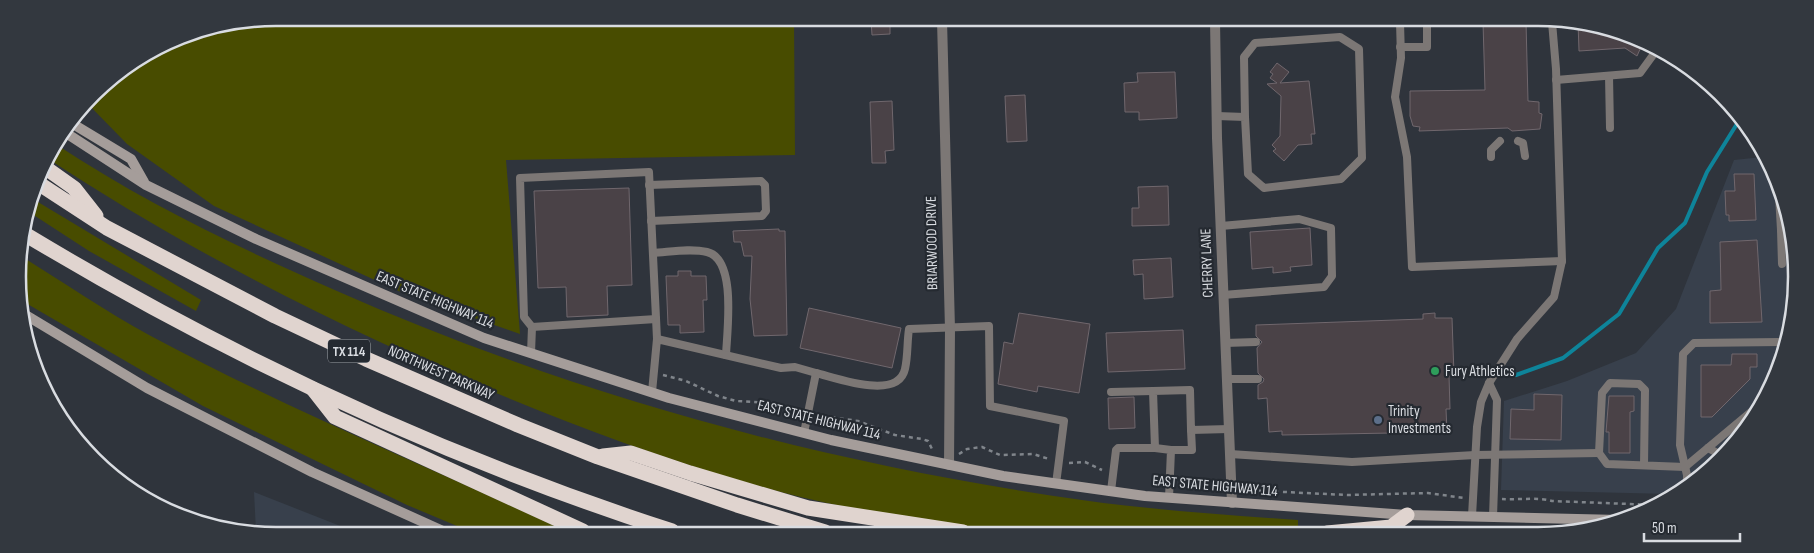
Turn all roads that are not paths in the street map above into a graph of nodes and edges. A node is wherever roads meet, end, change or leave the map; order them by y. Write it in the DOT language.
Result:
graph roads {
  1 [pos="942,26"];
  2 [pos="1215,26"];
  3 [pos="1400,26"];
  4 [pos="1427,26"];
  5 [pos="1552,27"];
  6 [pos="1400,47"];
  7 [pos="1653,55"];
  8 [pos="1609,76"];
  9 [pos="1556,80"];
  10 [pos="1217,116"];
  11 [pos="1245,118"];
  12 [pos="76,126"];
  13 [pos="1610,128"];
  14 [pos="69,135"];
  15 [pos="1518,140"];
  16 [pos="1500,141"];
  17 [pos="1525,156"];
  18 [pos="1491,157"];
  19 [pos="50,171"];
  20 [pos="146,185"];
  21 [pos="649,185"];
  22 [pos="43,186"];
  23 [pos="1780,214"];
  24 [pos="651,221"];
  25 [pos="1220,226"];
  26 [pos="107,228"];
  27 [pos="1780,230"];
  28 [pos="1783,230"];
  29 [pos="29,237"];
  30 [pos="653,253"];
  31 [pos="1562,261"];
  32 [pos="1782,264"];
  33 [pos="1223,295"];
  34 [pos="30,317"];
  35 [pos="656,320"];
  36 [pos="532,327"];
  37 [pos="950,328"];
  38 [pos="657,339"];
  39 [pos="1256,342"];
  40 [pos="1779,342"];
  41 [pos="1225,343"];
  42 [pos="531,353"];
  43 [pos="726,355"];
  44 [pos="816,373"];
  45 [pos="1226,379"];
  46 [pos="1258,379"];
  47 [pos="1489,383"];
  48 [pos="312,388"];
  49 [pos="1153,391"];
  50 [pos="652,392"];
  51 [pos="1111,392"];
  52 [pos="1744,418"];
  53 [pos="1229,429"];
  54 [pos="1191,430"];
  55 [pos="804,433"];
  56 [pos="1155,448"];
  57 [pos="1708,448"];
  58 [pos="1171,450"];
  59 [pos="1715,452"];
  60 [pos="1599,453"];
  61 [pos="1230,454"];
  62 [pos="1496,454"];
  63 [pos="1476,455"];
  64 [pos="598,457"];
  65 [pos="949,465"];
  66 [pos="1644,465"];
  67 [pos="1685,467"];
  68 [pos="1686,478"];
  69 [pos="1056,484"];
  70 [pos="1111,491"];
  71 [pos="1169,498"];
  72 [pos="1232,503"];
  73 [pos="1407,515"];
  74 [pos="1472,516"];
  75 [pos="1493,517"];
  76 [pos="1596,519"];
  77 [pos="435,527"];
  78 [pos="574,527"];
  79 [pos="661,527"];
  80 [pos="809,527"];
  81 [pos="931,527"];
  82 [pos="1391,527"];
  1 -- 37 [label="street, BRIARWOOD DRIVE"];
  2 -- 10 [label="street, CHERRY LANE"];
  3 -- 6 [label="lane"];
  4 -- 6 [label="lane"];
  5 -- 9 [label="lane"];
  6 -- 31 [label="lane"];
  7 -- 8 [label="lane"];
  8 -- 9 [label="lane"];
  8 -- 13 [label="lane"];
  9 -- 31 [label="lane"];
  10 -- 11 [label="lane"];
  10 -- 25 [label="street, CHERRY LANE"];
  11 -- 11 [label="lane"];
  12 -- 20 [label="main road"];
  14 -- 20 [label="main road, EAST STATE HIGHWAY 114"];
  15 -- 17 [label="lane"];
  16 -- 18 [label="lane"];
  19 -- 26 [label="highway"];
  20 -- 42 [label="main road, EAST STATE HIGHWAY 114"];
  21 -- 24 [label="lane"];
  21 -- 24 [label="lane"];
  21 -- 36 [label="lane"];
  22 -- 26 [label="highway, NORTHWEST PARKWAY / TX 114"];
  23 -- 27 [label="lane"];
  24 -- 30 [label="lane"];
  25 -- 33 [label="street, CHERRY LANE"];
  25 -- 33 [label="lane"];
  26 -- 64 [label="highway, NORTHWEST PARKWAY / TX 114"];
  27 -- 28 [label="lane"];
  27 -- 32 [label="lane"];
  29 -- 48 [label="highway"];
  30 -- 35 [label="lane"];
  30 -- 43 [label="lane"];
  31 -- 47 [label="lane"];
  33 -- 41 [label="street, CHERRY LANE"];
  34 -- 77 [label="main road"];
  35 -- 36 [label="lane"];
  35 -- 38 [label="lane"];
  36 -- 42 [label="lane"];
  37 -- 44 [label="lane"];
  37 -- 65 [label="street, BRIARWOOD DRIVE"];
  37 -- 69 [label="lane"];
  38 -- 43 [label="lane"];
  38 -- 50 [label="lane"];
  39 -- 41 [label="lane"];
  40 -- 67 [label="lane"];
  41 -- 45 [label="street, CHERRY LANE"];
  42 -- 50 [label="main road, EAST STATE HIGHWAY 114"];
  43 -- 44 [label="lane"];
  44 -- 55 [label="lane"];
  45 -- 46 [label="lane"];
  45 -- 53 [label="street, CHERRY LANE"];
  47 -- 62 [label="lane"];
  47 -- 63 [label="lane"];
  48 -- 78 [label="highway"];
  48 -- 79 [label="highway"];
  49 -- 51 [label="lane"];
  49 -- 54 [label="lane"];
  49 -- 56 [label="lane"];
  50 -- 55 [label="main road, EAST STATE HIGHWAY 114"];
  52 -- 57 [label="lane"];
  53 -- 54 [label="lane"];
  53 -- 61 [label="street, CHERRY LANE"];
  54 -- 58 [label="lane"];
  55 -- 65 [label="main road, EAST STATE HIGHWAY 114"];
  56 -- 58 [label="lane"];
  56 -- 70 [label="lane"];
  57 -- 59 [label="lane"];
  57 -- 67 [label="lane"];
  58 -- 71 [label="lane"];
  60 -- 62 [label="lane"];
  60 -- 66 [label="lane"];
  60 -- 66 [label="lane"];
  61 -- 63 [label="lane"];
  61 -- 72 [label="street, CHERRY LANE"];
  62 -- 63 [label="lane"];
  62 -- 75 [label="lane"];
  63 -- 74 [label="lane"];
  64 -- 80 [label="highway, NORTHWEST PARKWAY / TX 114"];
  64 -- 81 [label="highway"];
  65 -- 69 [label="main road, EAST STATE HIGHWAY 114"];
  66 -- 67 [label="lane"];
  67 -- 68 [label="lane"];
  69 -- 70 [label="main road, EAST STATE HIGHWAY 114"];
  70 -- 71 [label="main road, EAST STATE HIGHWAY 114"];
  71 -- 72 [label="main road, EAST STATE HIGHWAY 114"];
  72 -- 73 [label="main road, EAST STATE HIGHWAY 114"];
  73 -- 74 [label="main road, EAST STATE HIGHWAY 114"];
  73 -- 82 [label="highway"];
  74 -- 75 [label="main road, EAST STATE HIGHWAY 114"];
  75 -- 76 [label="main road, EAST STATE HIGHWAY 114"];
}
